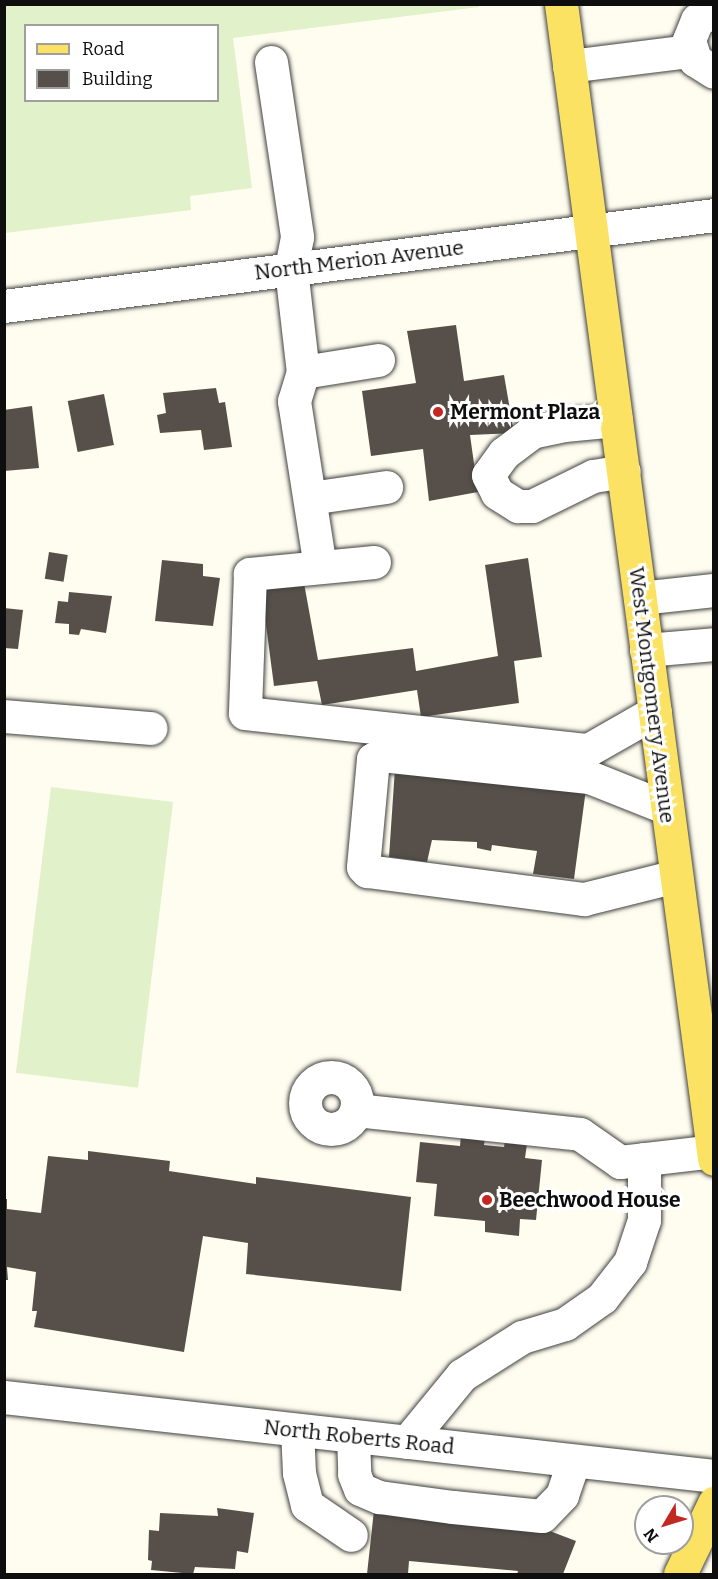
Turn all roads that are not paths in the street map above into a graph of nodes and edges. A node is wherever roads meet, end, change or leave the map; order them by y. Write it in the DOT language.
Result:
graph roads {
  1 [pos="561,4"];
  2 [pos="699,32"];
  3 [pos="271,62"];
  4 [pos="569,66"];
  5 [pos="714,215"];
  6 [pos="592,230"];
  7 [pos="291,269"];
  8 [pos="4,306"];
  9 [pos="378,360"];
  10 [pos="303,372"];
  11 [pos="616,420"];
  12 [pos="624,471"];
  13 [pos="386,487"];
  14 [pos="310,498"];
  15 [pos="374,562"];
  16 [pos="320,567"];
  17 [pos="714,590"];
  18 [pos="640,598"];
  19 [pos="714,644"];
  20 [pos="646,650"];
  21 [pos="654,712"];
  22 [pos="4,716"];
  23 [pos="151,728"];
  24 [pos="667,808"];
  25 [pos="676,876"];
  26 [pos="705,1036"];
  27 [pos="357,1110"];
  28 [pos="712,1141"];
  29 [pos="644,1159"];
  30 [pos="4,1397"];
  31 [pos="297,1430"];
  32 [pos="353,1436"];
  33 [pos="407,1442"];
  34 [pos="574,1461"];
  35 [pos="714,1476"];
  36 [pos="714,1503"];
  37 [pos="351,1535"];
  38 [pos="680,1575"];
  1 -- 4 [label="main road, West Montgomery Avenue"];
  2 -- 4 [label="street"];
  3 -- 7 [label="street"];
  4 -- 6 [label="main road, West Montgomery Avenue"];
  5 -- 6 [label="street, North Merion Avenue"];
  6 -- 7 [label="street, North Merion Avenue"];
  6 -- 11 [label="main road, West Montgomery Avenue"];
  7 -- 8 [label="street, North Merion Avenue"];
  7 -- 10 [label="street"];
  9 -- 10 [label="street"];
  10 -- 14 [label="street"];
  11 -- 12 [label="main road, West Montgomery Avenue"];
  11 -- 12 [label="street"];
  12 -- 18 [label="main road, West Montgomery Avenue"];
  13 -- 14 [label="street"];
  14 -- 16 [label="street"];
  15 -- 16 [label="street"];
  16 -- 21 [label="street"];
  17 -- 18 [label="street"];
  18 -- 20 [label="main road, West Montgomery Avenue"];
  19 -- 20 [label="street"];
  20 -- 21 [label="main road, West Montgomery Avenue"];
  21 -- 24 [label="main road, West Montgomery Avenue"];
  22 -- 23 [label="street"];
  24 -- 25 [label="main road, West Montgomery Avenue"];
  24 -- 25 [label="street"];
  25 -- 26 [label="main road, West Montgomery Avenue"];
  26 -- 28 [label="main road, West Montgomery Avenue"];
  27 -- 29 [label="street"];
  28 -- 29 [label="street"];
  29 -- 33 [label="street"];
  30 -- 31 [label="street, North Roberts Road"];
  31 -- 32 [label="street, North Roberts Road"];
  31 -- 37 [label="street"];
  32 -- 33 [label="street, North Roberts Road"];
  32 -- 34 [label="street"];
  33 -- 34 [label="street, North Roberts Road"];
  34 -- 35 [label="street, North Roberts Road"];
  36 -- 38 [label="main road"];
}
